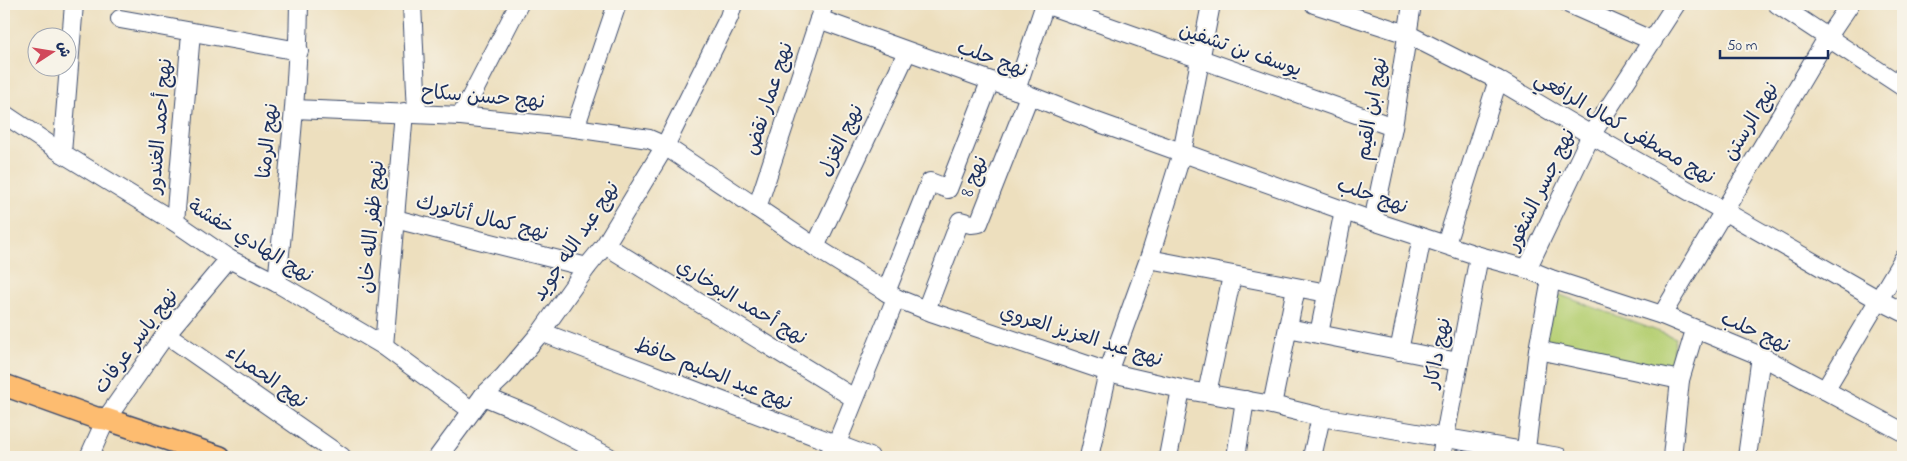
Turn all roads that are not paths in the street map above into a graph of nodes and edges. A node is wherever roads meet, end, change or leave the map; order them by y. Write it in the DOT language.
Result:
graph roads {
  1 [pos="74,4"];
  2 [pos="299,4"];
  3 [pos="412,4"];
  4 [pos="519,4"];
  5 [pos="617,4"];
  6 [pos="733,4"];
  7 [pos="1045,4"];
  8 [pos="1210,4"];
  9 [pos="1314,4"];
  10 [pos="1412,4"];
  11 [pos="1570,4"];
  12 [pos="1676,4"];
  13 [pos="1777,4"];
  14 [pos="1850,4"];
  15 [pos="821,12"];
  16 [pos="120,19"];
  17 [pos="191,33"];
  18 [pos="1407,34"];
  19 [pos="1827,38"];
  20 [pos="1653,41"];
  21 [pos="298,50"];
  22 [pos="907,52"];
  23 [pos="1201,60"];
  24 [pos="1498,80"];
  25 [pos="990,82"];
  26 [pos="1903,87"];
  27 [pos="1022,93"];
  28 [pos="294,109"];
  29 [pos="411,113"];
  30 [pos="4,114"];
  31 [pos="461,116"];
  32 [pos="1392,126"];
  33 [pos="575,128"];
  34 [pos="1591,135"];
  35 [pos="665,146"];
  36 [pos="62,153"];
  37 [pos="1182,153"];
  38 [pos="758,208"];
  39 [pos="1344,210"];
  40 [pos="1724,210"];
  41 [pos="395,219"];
  42 [pos="1373,221"];
  43 [pos="175,222"];
  44 [pos="1422,236"];
  45 [pos="1446,244"];
  46 [pos="605,246"];
  47 [pos="815,247"];
  48 [pos="1479,256"];
  49 [pos="1149,258"];
  50 [pos="229,259"];
  51 [pos="1903,259"];
  52 [pos="587,267"];
  53 [pos="1527,269"];
  54 [pos="1232,276"];
  55 [pos="1551,279"];
  56 [pos="276,282"];
  57 [pos="1296,288"];
  58 [pos="1327,293"];
  59 [pos="891,295"];
  60 [pos="1879,300"];
  61 [pos="926,310"];
  62 [pos="1903,312"];
  63 [pos="1662,315"];
  64 [pos="1288,328"];
  65 [pos="1695,330"];
  66 [pos="541,332"];
  67 [pos="166,334"];
  68 [pos="1319,334"];
  69 [pos="384,346"];
  70 [pos="1538,350"];
  71 [pos="1399,351"];
  72 [pos="1761,356"];
  73 [pos="1458,362"];
  74 [pos="1108,372"];
  75 [pos="1680,380"];
  76 [pos="4,385"];
  77 [pos="1181,389"];
  78 [pos="1825,390"];
  79 [pos="1207,393"];
  80 [pos="482,396"];
  81 [pos="854,398"];
  82 [pos="1245,400"];
  83 [pos="1272,405"];
  84 [pos="471,410"];
  85 [pos="1321,417"];
  86 [pos="106,419"];
  87 [pos="1903,432"];
  88 [pos="1445,437"];
  89 [pos="832,451"];
  90 [pos="190,453"];
  91 [pos="1525,454"];
  92 [pos="89,457"];
  93 [pos="220,457"];
  94 [pos="342,457"];
  95 [pos="438,457"];
  96 [pos="609,457"];
  97 [pos="870,457"];
  98 [pos="1089,457"];
  99 [pos="1168,457"];
  100 [pos="1236,457"];
  101 [pos="1312,457"];
  102 [pos="1441,457"];
  103 [pos="1559,457"];
  104 [pos="1672,457"];
  105 [pos="1747,457"];
  1 -- 36 [label="street"];
  2 -- 21 [label="street, نهج الرمثا"];
  3 -- 29 [label="street, نهج ظفر الله خان"];
  4 -- 31 [label="street"];
  5 -- 33 [label="street"];
  6 -- 35 [label="street, نهج عبد الله جويد"];
  7 -- 23 [label="street, يوسف بن تشفين"];
  7 -- 27 [label="street"];
  8 -- 23 [label="street"];
  9 -- 18 [label="street, نهج مصطفى كمال الرافعي"];
  10 -- 18 [label="street, نهج ابن القيم"];
  11 -- 20 [label="street"];
  12 -- 20 [label="street, نهج جسر الشغور"];
  13 -- 19 [label="street"];
  14 -- 19 [label="street, نهج الرستن"];
  15 -- 22 [label="street, نهج حلب"];
  15 -- 38 [label="street, نهج عمار نقض"];
  16 -- 17 [label="street"];
  17 -- 21 [label="street"];
  17 -- 43 [label="street, نهج أحمد الغندور"];
  18 -- 24 [label="street, نهج مصطفى كمال الرافعي"];
  18 -- 32 [label="street, نهج ابن القيم"];
  19 -- 26 [label="street"];
  19 -- 40 [label="street, نهج الرستن"];
  20 -- 34 [label="street, نهج جسر الشغور"];
  21 -- 28 [label="street, نهج الرمثا"];
  22 -- 25 [label="street, نهج حلب"];
  22 -- 47 [label="street, نهج الغزل"];
  23 -- 32 [label="street, يوسف بن تشفين"];
  23 -- 37 [label="street"];
  24 -- 34 [label="street, نهج مصطفى كمال الرافعي"];
  24 -- 45 [label="street"];
  25 -- 27 [label="street, نهج حلب"];
  25 -- 59 [label="street"];
  27 -- 37 [label="street, نهج حلب"];
  27 -- 61 [label="street, نهج 8"];
  28 -- 29 [label="street, نهج حسن سكاح"];
  28 -- 56 [label="street, نهج الرمثا"];
  29 -- 31 [label="street, نهج حسن سكاح"];
  29 -- 41 [label="street, نهج ظفر الله خان"];
  30 -- 36 [label="street, نهج الهادي خفشة"];
  31 -- 33 [label="street, نهج حسن سكاح"];
  32 -- 42 [label="street, نهج ابن القيم"];
  33 -- 35 [label="street, نهج حسن سكاح"];
  34 -- 40 [label="street, نهج مصطفى كمال الرافعي"];
  34 -- 53 [label="street, نهج جسر الشغور"];
  35 -- 38 [label="street, نهج عبد العزيز العروي"];
  35 -- 46 [label="street, نهج عبد الله جويد"];
  36 -- 43 [label="street, نهج الهادي خفشة"];
  37 -- 39 [label="street, نهج حلب"];
  37 -- 49 [label="street"];
  38 -- 47 [label="street, نهج عبد العزيز العروي"];
  39 -- 42 [label="street, نهج حلب"];
  39 -- 58 [label="street"];
  40 -- 60 [label="street, نهج مصطفى كمال الرافعي"];
  40 -- 63 [label="street, نهج الرستن"];
  41 -- 52 [label="street, نهج كمال أتاتورك"];
  41 -- 69 [label="street, نهج ظفر الله خان"];
  42 -- 44 [label="street, نهج حلب"];
  43 -- 50 [label="street, نهج الهادي خفشة"];
  44 -- 45 [label="street, نهج حلب"];
  44 -- 71 [label="street"];
  45 -- 48 [label="street, نهج حلب"];
  46 -- 52 [label="street, نهج عبد الله جويد"];
  46 -- 81 [label="street, نهج أحمد البوخاري"];
  47 -- 59 [label="street, نهج عبد العزيز العروي"];
  48 -- 53 [label="street, نهج حلب"];
  48 -- 73 [label="street, نهج داكار"];
  49 -- 54 [label="street"];
  49 -- 74 [label="street"];
  50 -- 56 [label="street, نهج الهادي خفشة"];
  50 -- 67 [label="street, نهج ياسر عرفات"];
  51 -- 60 [label="street"];
  52 -- 66 [label="street, نهج عبد الله جويد"];
  53 -- 55 [label="street, نهج حلب"];
  54 -- 57 [label="street"];
  54 -- 79 [label="street"];
  55 -- 63 [label="street, نهج حلب"];
  55 -- 70 [label="street"];
  56 -- 69 [label="street, نهج الهادي خفشة"];
  57 -- 58 [label="street"];
  57 -- 64 [label="street"];
  58 -- 68 [label="street"];
  59 -- 61 [label="street, نهج عبد العزيز العروي"];
  59 -- 81 [label="street"];
  60 -- 62 [label="street, نهج مصطفى كمال الرافعي"];
  60 -- 78 [label="street"];
  61 -- 74 [label="street, نهج عبد العزيز العروي"];
  63 -- 65 [label="street, نهج حلب"];
  64 -- 68 [label="street"];
  64 -- 83 [label="street"];
  65 -- 72 [label="street, نهج حلب"];
  65 -- 75 [label="street"];
  66 -- 80 [label="street, نهج عبد الله جويد"];
  66 -- 89 [label="street, نهج عبد الحليم حافظ"];
  67 -- 86 [label="street, نهج ياسر عرفات"];
  67 -- 94 [label="street, نهج الحمراء"];
  68 -- 71 [label="street"];
  69 -- 84 [label="street, نهج الهادي خفشة"];
  70 -- 75 [label="street"];
  70 -- 91 [label="street"];
  71 -- 73 [label="street"];
  72 -- 78 [label="street, نهج حلب"];
  72 -- 105 [label="street"];
  73 -- 88 [label="street, نهج داكار"];
  74 -- 77 [label="street, نهج عبد العزيز العروي"];
  74 -- 98 [label="street"];
  75 -- 104 [label="street"];
  76 -- 86 [label="main road"];
  77 -- 79 [label="street, نهج عبد العزيز العروي"];
  77 -- 99 [label="street"];
  78 -- 87 [label="street, نهج حلب"];
  79 -- 82 [label="street, نهج عبد العزيز العروي"];
  80 -- 84 [label="street, نهج عبد الله جويد"];
  80 -- 96 [label="street"];
  81 -- 89 [label="street"];
  82 -- 83 [label="street, نهج عبد العزيز العروي"];
  82 -- 100 [label="street"];
  83 -- 85 [label="street, نهج عبد العزيز العروي"];
  84 -- 95 [label="street, نهج عبد الله جويد"];
  85 -- 88 [label="street, نهج عبد العزيز العروي"];
  85 -- 101 [label="street"];
  86 -- 90 [label="main road"];
  86 -- 92 [label="street, نهج ياسر عرفات"];
  88 -- 91 [label="street, نهج عبد العزيز العروي"];
  88 -- 102 [label="street, نهج داكار"];
  89 -- 97 [label="street, نهج عبد الحليم حافظ"];
  90 -- 93 [label="main road"];
  91 -- 103 [label="street, نهج عبد العزيز العروي"];
}
